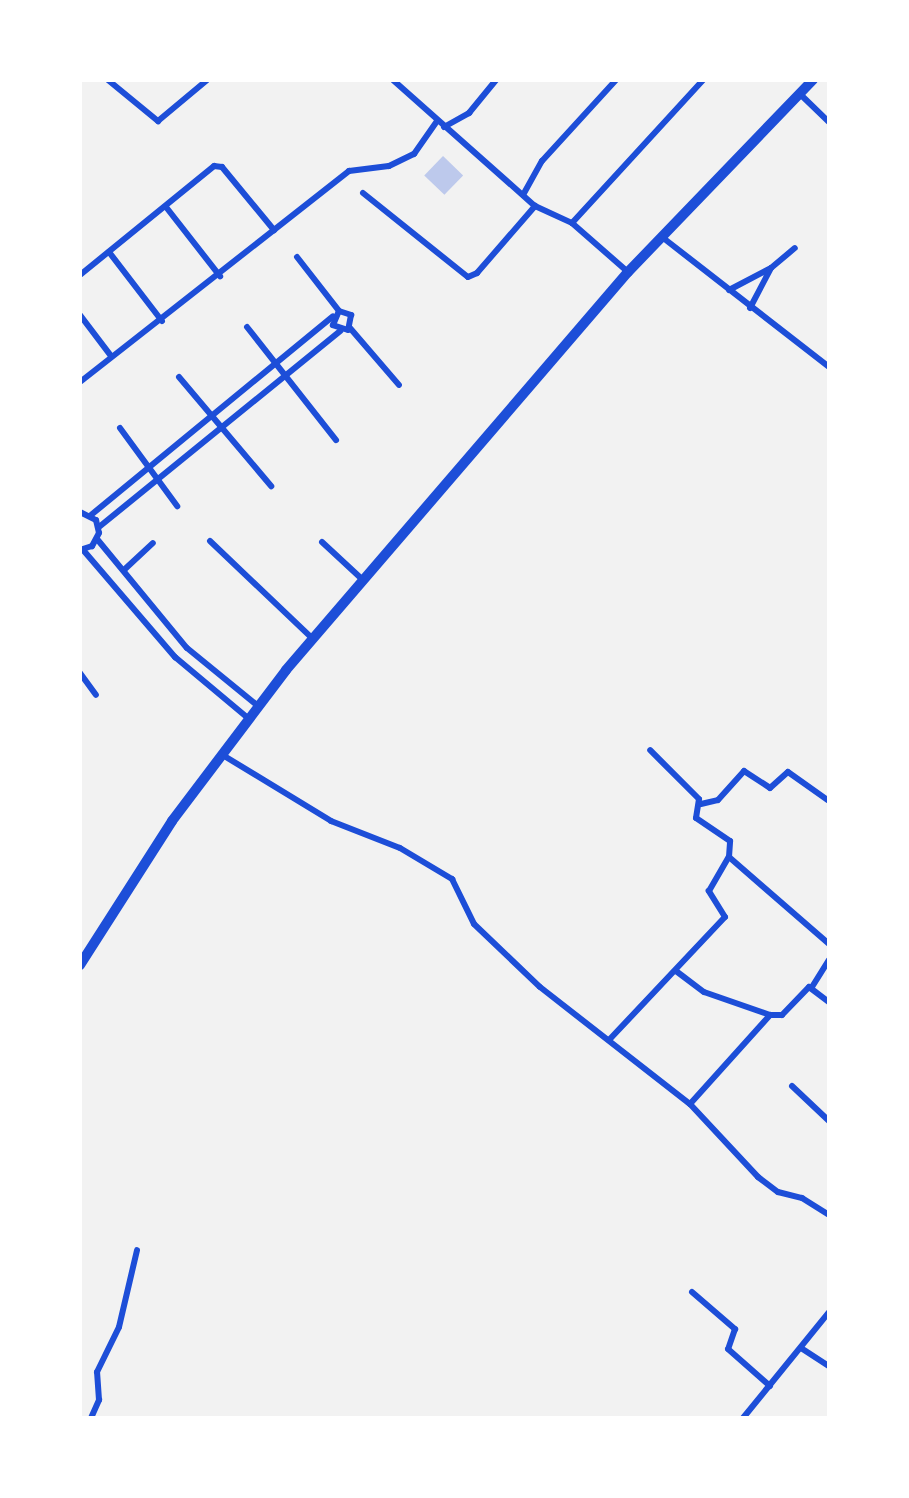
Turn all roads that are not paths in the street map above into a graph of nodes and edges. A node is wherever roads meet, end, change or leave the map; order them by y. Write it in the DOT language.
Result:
graph roads {
  1 [pos="108,80"];
  2 [pos="125,80"];
  3 [pos="207,80"];
  4 [pos="393,80"];
  5 [pos="496,80"];
  6 [pos="616,80"];
  7 [pos="703,80"];
  8 [pos="809,81"];
  9 [pos="116,88"];
  10 [pos="800,94"];
  11 [pos="436,122"];
  12 [pos="829,122"];
  13 [pos="444,127"];
  14 [pos="363,193"];
  15 [pos="523,195"];
  16 [pos="535,206"];
  17 [pos="166,207"];
  18 [pos="572,223"];
  19 [pos="274,230"];
  20 [pos="662,237"];
  21 [pos="795,248"];
  22 [pos="109,252"];
  23 [pos="297,257"];
  24 [pos="771,268"];
  25 [pos="628,272"];
  26 [pos="80,275"];
  27 [pos="220,276"];
  28 [pos="729,290"];
  29 [pos="750,308"];
  30 [pos="336,313"];
  31 [pos="80,315"];
  32 [pos="162,321"];
  33 [pos="247,327"];
  34 [pos="350,328"];
  35 [pos="340,331"];
  36 [pos="111,356"];
  37 [pos="275,363"];
  38 [pos="829,367"];
  39 [pos="266,372"];
  40 [pos="285,375"];
  41 [pos="179,377"];
  42 [pos="80,382"];
  43 [pos="275,384"];
  44 [pos="399,385"];
  45 [pos="212,416"];
  46 [pos="201,424"];
  47 [pos="221,427"];
  48 [pos="120,428"];
  49 [pos="211,436"];
  50 [pos="336,440"];
  51 [pos="148,468"];
  52 [pos="139,476"];
  53 [pos="157,480"];
  54 [pos="271,486"];
  55 [pos="148,487"];
  56 [pos="177,506"];
  57 [pos="80,512"];
  58 [pos="91,515"];
  59 [pos="99,527"];
  60 [pos="97,539"];
  61 [pos="210,541"];
  62 [pos="322,542"];
  63 [pos="153,543"];
  64 [pos="82,550"];
  65 [pos="125,569"];
  66 [pos="364,581"];
  67 [pos="149,599"];
  68 [pos="136,611"];
  69 [pos="313,639"];
  70 [pos="80,673"];
  71 [pos="96,695"];
  72 [pos="258,706"];
  73 [pos="248,718"];
  74 [pos="650,750"];
  75 [pos="221,754"];
  76 [pos="829,801"];
  77 [pos="701,804"];
  78 [pos="729,857"];
  79 [pos="829,944"];
  80 [pos="829,960"];
  81 [pos="80,965"];
  82 [pos="676,971"];
  83 [pos="812,987"];
  84 [pos="829,1002"];
  85 [pos="770,1015"];
  86 [pos="609,1040"];
  87 [pos="792,1086"];
  88 [pos="690,1104"];
  89 [pos="829,1121"];
  90 [pos="829,1215"];
  91 [pos="137,1250"];
  92 [pos="692,1292"];
  93 [pos="829,1312"];
  94 [pos="801,1348"];
  95 [pos="829,1366"];
  96 [pos="770,1386"];
  97 [pos="91,1418"];
  98 [pos="743,1418"];
  1 -- 9 [label="street"];
  2 -- 9 [label="street"];
  3 -- 9 [label="street"];
  4 -- 11 [label="street"];
  5 -- 13 [label="street"];
  6 -- 15 [label="street"];
  7 -- 18 [label="street"];
  8 -- 10 [label="main road"];
  10 -- 12 [label="street"];
  10 -- 20 [label="main road"];
  11 -- 13 [label="street"];
  11 -- 19 [label="street"];
  13 -- 15 [label="street"];
  14 -- 16 [label="street"];
  15 -- 16 [label="street"];
  16 -- 18 [label="street"];
  17 -- 19 [label="street"];
  17 -- 22 [label="street"];
  17 -- 27 [label="street"];
  18 -- 25 [label="street"];
  19 -- 27 [label="street"];
  20 -- 25 [label="main road"];
  20 -- 28 [label="street"];
  21 -- 24 [label="street"];
  22 -- 26 [label="street"];
  22 -- 32 [label="street"];
  23 -- 30 [label="street"];
  24 -- 28 [label="street"];
  24 -- 29 [label="street"];
  25 -- 66 [label="main road"];
  27 -- 32 [label="street"];
  28 -- 29 [label="street"];
  29 -- 38 [label="street"];
  30 -- 34 [label="street"];
  30 -- 35 [label="street"];
  30 -- 37 [label="street"];
  31 -- 36 [label="street"];
  32 -- 36 [label="street"];
  33 -- 37 [label="street"];
  34 -- 35 [label="street"];
  34 -- 44 [label="street"];
  35 -- 40 [label="street"];
  36 -- 42 [label="street"];
  37 -- 39 [label="street"];
  37 -- 40 [label="street"];
  39 -- 43 [label="street"];
  39 -- 45 [label="street"];
  40 -- 43 [label="street"];
  40 -- 50 [label="street"];
  41 -- 45 [label="street"];
  43 -- 47 [label="street"];
  45 -- 46 [label="street"];
  45 -- 47 [label="street"];
  46 -- 49 [label="street"];
  46 -- 51 [label="street"];
  47 -- 49 [label="street"];
  47 -- 54 [label="street"];
  48 -- 51 [label="street"];
  49 -- 53 [label="street"];
  51 -- 52 [label="street"];
  51 -- 53 [label="street"];
  52 -- 55 [label="street"];
  52 -- 58 [label="street"];
  53 -- 55 [label="street"];
  53 -- 56 [label="street"];
  55 -- 59 [label="street"];
  57 -- 58 [label="street"];
  58 -- 59 [label="street"];
  59 -- 60 [label="street"];
  60 -- 64 [label="street"];
  60 -- 65 [label="street"];
  61 -- 69 [label="street"];
  62 -- 66 [label="street"];
  63 -- 65 [label="street"];
  64 -- 68 [label="street"];
  65 -- 67 [label="street"];
  66 -- 69 [label="main road"];
  67 -- 68 [label="street"];
  67 -- 72 [label="street"];
  68 -- 73 [label="street"];
  69 -- 72 [label="main road"];
  70 -- 71 [label="street"];
  72 -- 73 [label="main road"];
  73 -- 75 [label="main road"];
  74 -- 77 [label="street"];
  75 -- 81 [label="main road"];
  75 -- 86 [label="street"];
  76 -- 77 [label="street"];
  77 -- 78 [label="street"];
  78 -- 79 [label="street"];
  78 -- 82 [label="street"];
  80 -- 83 [label="street"];
  82 -- 85 [label="street"];
  82 -- 86 [label="street"];
  83 -- 84 [label="street"];
  83 -- 85 [label="street"];
  85 -- 88 [label="street"];
  86 -- 88 [label="street"];
  87 -- 89 [label="street"];
  88 -- 90 [label="street"];
  91 -- 97 [label="street"];
  92 -- 96 [label="street"];
  93 -- 94 [label="street"];
  94 -- 95 [label="street"];
  94 -- 96 [label="street"];
  96 -- 98 [label="street"];
}
